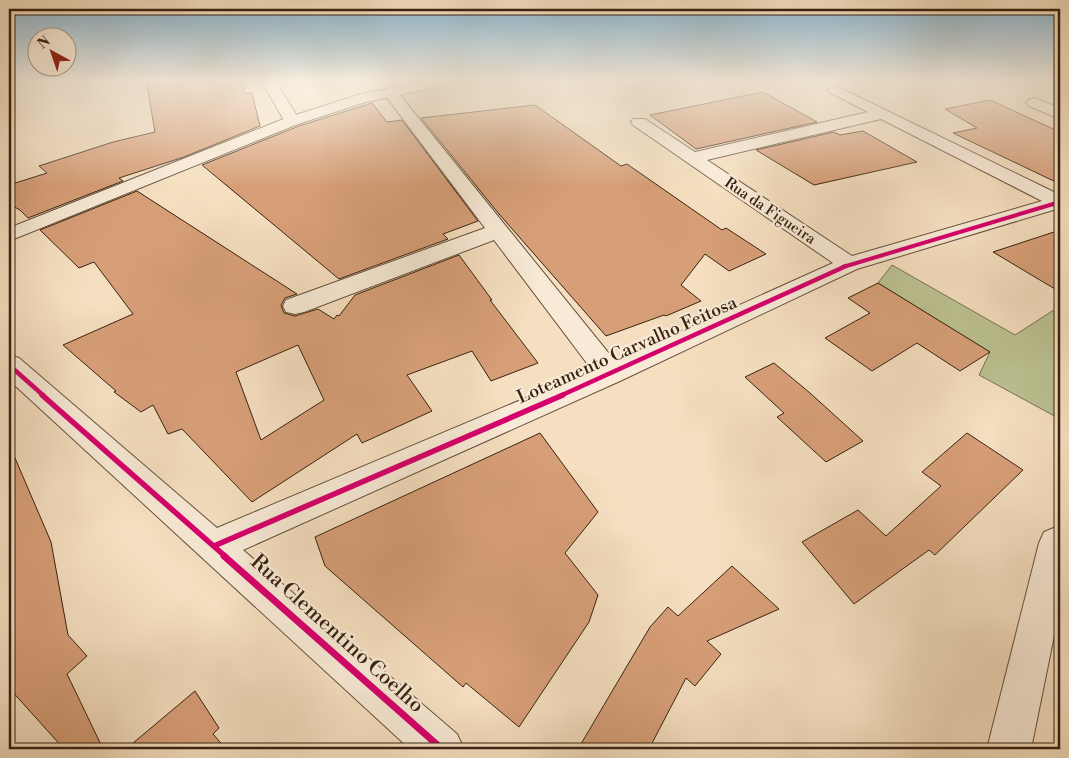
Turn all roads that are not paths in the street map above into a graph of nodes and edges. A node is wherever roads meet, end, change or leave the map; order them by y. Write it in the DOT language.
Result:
graph roads {
  1 [pos="289,115"];
  2 [pos="309,115"];
  3 [pos="408,115"];
  4 [pos="876,115"];
  5 [pos="885,115"];
  6 [pos="292,121"];
  7 [pos="639,122"];
  8 [pos="690,158"];
  9 [pos="1060,202"];
  10 [pos="498,230"];
  11 [pos="9,235"];
  12 [pos="849,264"];
  13 [pos="295,306"];
  14 [pos="9,365"];
  15 [pos="610,374"];
  16 [pos="1056,543"];
  17 [pos="214,546"];
  18 [pos="442,749"];
  19 [pos="1009,749"];
  1 -- 6 [label="street"];
  2 -- 6 [label="street"];
  3 -- 10 [label="street, Loteamento Carvalho Feitosa"];
  4 -- 8 [label="street, Rua da Figueira"];
  5 -- 9 [label="street"];
  6 -- 11 [label="street"];
  7 -- 8 [label="street, Rua da Figueira"];
  8 -- 12 [label="street, Rua da Figueira"];
  9 -- 12 [label="street, Loteamento Carvalho Feitosa"];
  10 -- 13 [label="street"];
  10 -- 15 [label="street, Loteamento Carvalho Feitosa"];
  12 -- 15 [label="street, Loteamento Carvalho Feitosa"];
  14 -- 17 [label="street, Rua Clementino Coelho"];
  15 -- 17 [label="street, Loteamento Carvalho Feitosa"];
  16 -- 19 [label="street"];
  17 -- 18 [label="street, Rua Clementino Coelho"];
}
